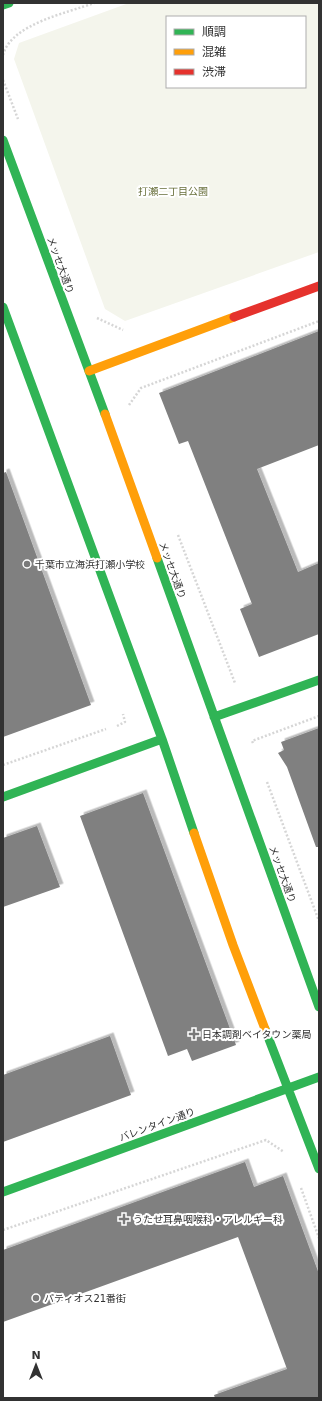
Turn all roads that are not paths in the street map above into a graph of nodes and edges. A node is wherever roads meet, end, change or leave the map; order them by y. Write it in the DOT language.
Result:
graph roads {
  1 [pos="9,3"];
  2 [pos="3,5"];
  3 [pos="3,140"];
  4 [pos="319,286"];
  5 [pos="3,307"];
  6 [pos="89,372"];
  7 [pos="319,680"];
  8 [pos="214,717"];
  9 [pos="162,739"];
  10 [pos="3,797"];
  11 [pos="319,1007"];
  12 [pos="319,1077"];
  13 [pos="289,1088"];
  14 [pos="319,1169"];
  15 [pos="3,1192"];
  1 -- 2 [label="street"];
  3 -- 6 [label="street, メッセ大通り"];
  4 -- 6 [label="street"];
  5 -- 9 [label="street"];
  6 -- 8 [label="street, メッセ大通り"];
  7 -- 8 [label="street"];
  8 -- 11 [label="street, メッセ大通り"];
  9 -- 10 [label="street"];
  9 -- 13 [label="street"];
  12 -- 13 [label="street, バレンタイン通り"];
  13 -- 14 [label="street"];
  13 -- 15 [label="street, バレンタイン通り"];
}
